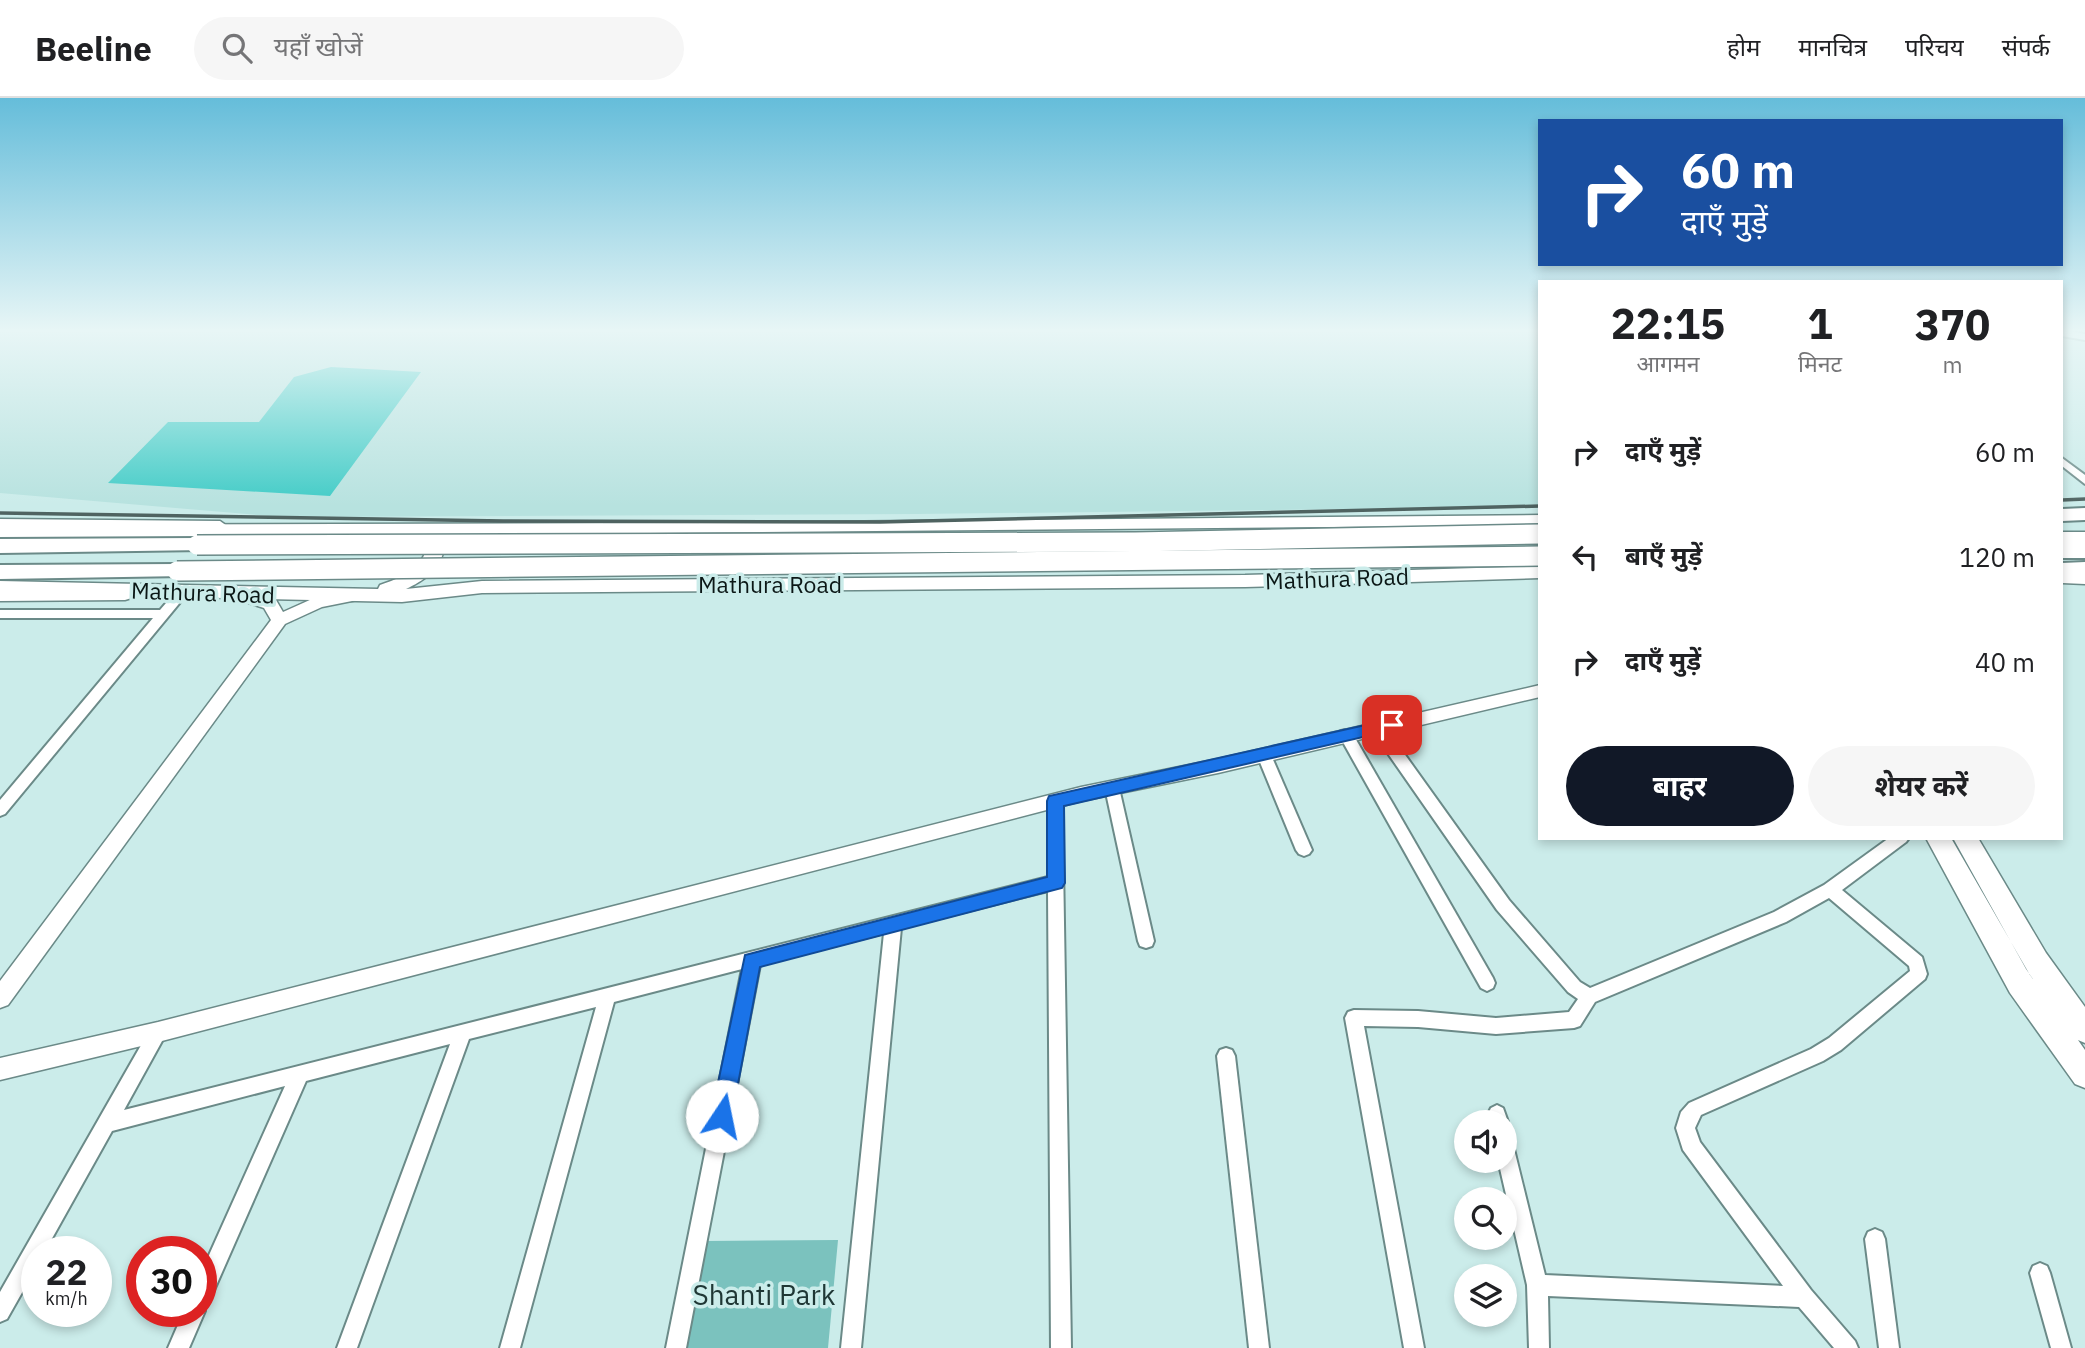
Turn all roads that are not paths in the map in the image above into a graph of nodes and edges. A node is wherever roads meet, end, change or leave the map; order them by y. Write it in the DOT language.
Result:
graph roads {
  1 [pos="2063,462"];
  2 [pos="2085,481"];
  3 [pos="2085,512"];
  4 [pos="2063,515"];
  5 [pos="1538,520"];
  6 [pos="0,524"];
  7 [pos="411,529"];
  8 [pos="228,530"];
  9 [pos="279,530"];
  10 [pos="2063,530"];
  11 [pos="2085,530"];
  12 [pos="0,531"];
  13 [pos="1538,534"];
  14 [pos="2063,538"];
  15 [pos="2085,538"];
  16 [pos="0,546"];
  17 [pos="2063,551"];
  18 [pos="2085,551"];
  19 [pos="1538,556"];
  20 [pos="2063,569"];
  21 [pos="2085,569"];
  22 [pos="0,572"];
  23 [pos="1538,572"];
  24 [pos="2063,577"];
  25 [pos="2085,577"];
  26 [pos="180,581"];
  27 [pos="0,587"];
  28 [pos="138,590"];
  29 [pos="236,593"];
  30 [pos="0,596"];
  31 [pos="357,596"];
  32 [pos="0,614"];
  33 [pos="164,614"];
  34 [pos="279,620"];
  35 [pos="1538,691"];
  36 [pos="1378,729"];
  37 [pos="1346,736"];
  38 [pos="1264,755"];
  39 [pos="1112,788"];
  40 [pos="1055,801"];
  41 [pos="0,810"];
  42 [pos="1898,840"];
  43 [pos="1939,840"];
  44 [pos="1966,840"];
  45 [pos="1304,850"];
  46 [pos="1056,883"];
  47 [pos="1830,890"];
  48 [pos="892,924"];
  49 [pos="1146,941"];
  50 [pos="752,961"];
  51 [pos="1487,983"];
  52 [pos="0,998"];
  53 [pos="607,998"];
  54 [pos="1589,998"];
  55 [pos="2085,1030"];
  56 [pos="158,1032"];
  57 [pos="463,1032"];
  58 [pos="1226,1056"];
  59 [pos="0,1069"];
  60 [pos="300,1074"];
  61 [pos="2085,1074"];
  62 [pos="107,1122"];
  63 [pos="1511,1173"];
  64 [pos="1875,1239"];
  65 [pos="217,1261"];
  66 [pos="2040,1273"];
  67 [pos="1537,1286"];
  68 [pos="1804,1297"];
  69 [pos="0,1312"];
  70 [pos="188,1327"];
  71 [pos="178,1348"];
  72 [pos="347,1348"];
  73 [pos="510,1348"];
  74 [pos="676,1348"];
  75 [pos="851,1348"];
  76 [pos="1061,1348"];
  77 [pos="1259,1348"];
  78 [pos="1414,1348"];
  79 [pos="1539,1348"];
  80 [pos="1848,1348"];
  81 [pos="1889,1348"];
  82 [pos="2061,1348"];
  1 -- 2 [label="street"];
  3 -- 4 [label="highway"];
  5 -- 7 [label="main road"];
  6 -- 8 [label="street"];
  7 -- 9 [label="main road"];
  7 -- 31 [label="main road"];
  8 -- 9 [label="main road"];
  8 -- 12 [label="main road"];
  9 -- 29 [label="main road"];
  10 -- 11 [label="highway"];
  13 -- 16 [label="highway, Mathura Road, bridge"];
  14 -- 15 [label="main road"];
  17 -- 18 [label="highway"];
  19 -- 26 [label="highway, Mathura Road, bridge"];
  20 -- 21 [label="highway"];
  22 -- 26 [label="highway, Mathura Road"];
  23 -- 31 [label="main road, Mathura Road"];
  24 -- 25 [label="main road"];
  26 -- 28 [label="main road, Mathura Road"];
  26 -- 29 [label="main road, Mathura Road"];
  26 -- 33 [label="street"];
  27 -- 28 [label="main road, Mathura Road"];
  28 -- 30 [label="street"];
  29 -- 31 [label="main road, Mathura Road"];
  29 -- 34 [label="street"];
  31 -- 34 [label="street"];
  32 -- 33 [label="street"];
  33 -- 41 [label="street"];
  34 -- 52 [label="street"];
  35 -- 36 [label="street"];
  36 -- 37 [label="street"];
  36 -- 54 [label="street"];
  37 -- 38 [label="street"];
  37 -- 51 [label="street"];
  38 -- 39 [label="street"];
  38 -- 45 [label="street"];
  39 -- 40 [label="street"];
  39 -- 49 [label="street"];
  40 -- 46 [label="street"];
  40 -- 56 [label="street"];
  42 -- 47 [label="street"];
  43 -- 61 [label="main road"];
  44 -- 55 [label="main road"];
  46 -- 48 [label="street"];
  46 -- 76 [label="street"];
  47 -- 54 [label="street"];
  47 -- 68 [label="street"];
  48 -- 50 [label="street"];
  48 -- 75 [label="street"];
  50 -- 53 [label="street"];
  50 -- 74 [label="street"];
  53 -- 57 [label="street"];
  53 -- 73 [label="street"];
  54 -- 78 [label="street"];
  56 -- 59 [label="street"];
  56 -- 62 [label="street"];
  57 -- 60 [label="street"];
  57 -- 72 [label="street"];
  58 -- 77 [label="street"];
  60 -- 62 [label="street"];
  60 -- 65 [label="street"];
  62 -- 69 [label="street"];
  63 -- 67 [label="street"];
  64 -- 81 [label="street"];
  66 -- 82 [label="street"];
  67 -- 68 [label="street"];
  67 -- 79 [label="street"];
  68 -- 80 [label="street"];
  70 -- 71 [label="street"];
}
